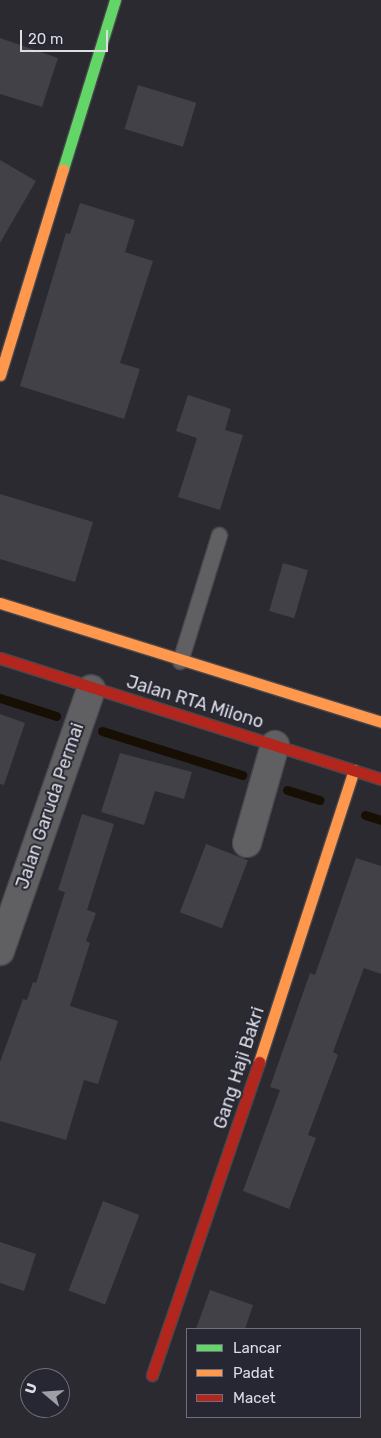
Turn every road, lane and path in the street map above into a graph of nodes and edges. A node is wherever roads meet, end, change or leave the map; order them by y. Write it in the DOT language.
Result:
graph roads {
  1 [pos="115,0"];
  2 [pos="0,375"];
  3 [pos="219,535"];
  4 [pos="0,603"];
  5 [pos="0,658"];
  6 [pos="180,662"];
  7 [pos="91,689"];
  8 [pos="381,722"];
  9 [pos="275,745"];
  10 [pos="354,770"];
  11 [pos="381,779"];
  12 [pos="247,843"];
  13 [pos="0,951"];
  14 [pos="152,1375"];
  1 -- 2 [label="main road"];
  3 -- 6 [label="lane"];
  4 -- 6 [label="main road, Jalan RTA Milono"];
  5 -- 7 [label="main road, Jalan RTA Milono"];
  6 -- 8 [label="main road, Jalan RTA Milono"];
  7 -- 9 [label="main road, Jalan RTA Milono"];
  7 -- 13 [label="street, Jalan Garuda Permai"];
  9 -- 10 [label="main road, Jalan RTA Milono"];
  9 -- 12 [label="street"];
  10 -- 11 [label="main road, Jalan RTA Milono"];
  10 -- 14 [label="main road, Gang Haji Bakri"];
}
